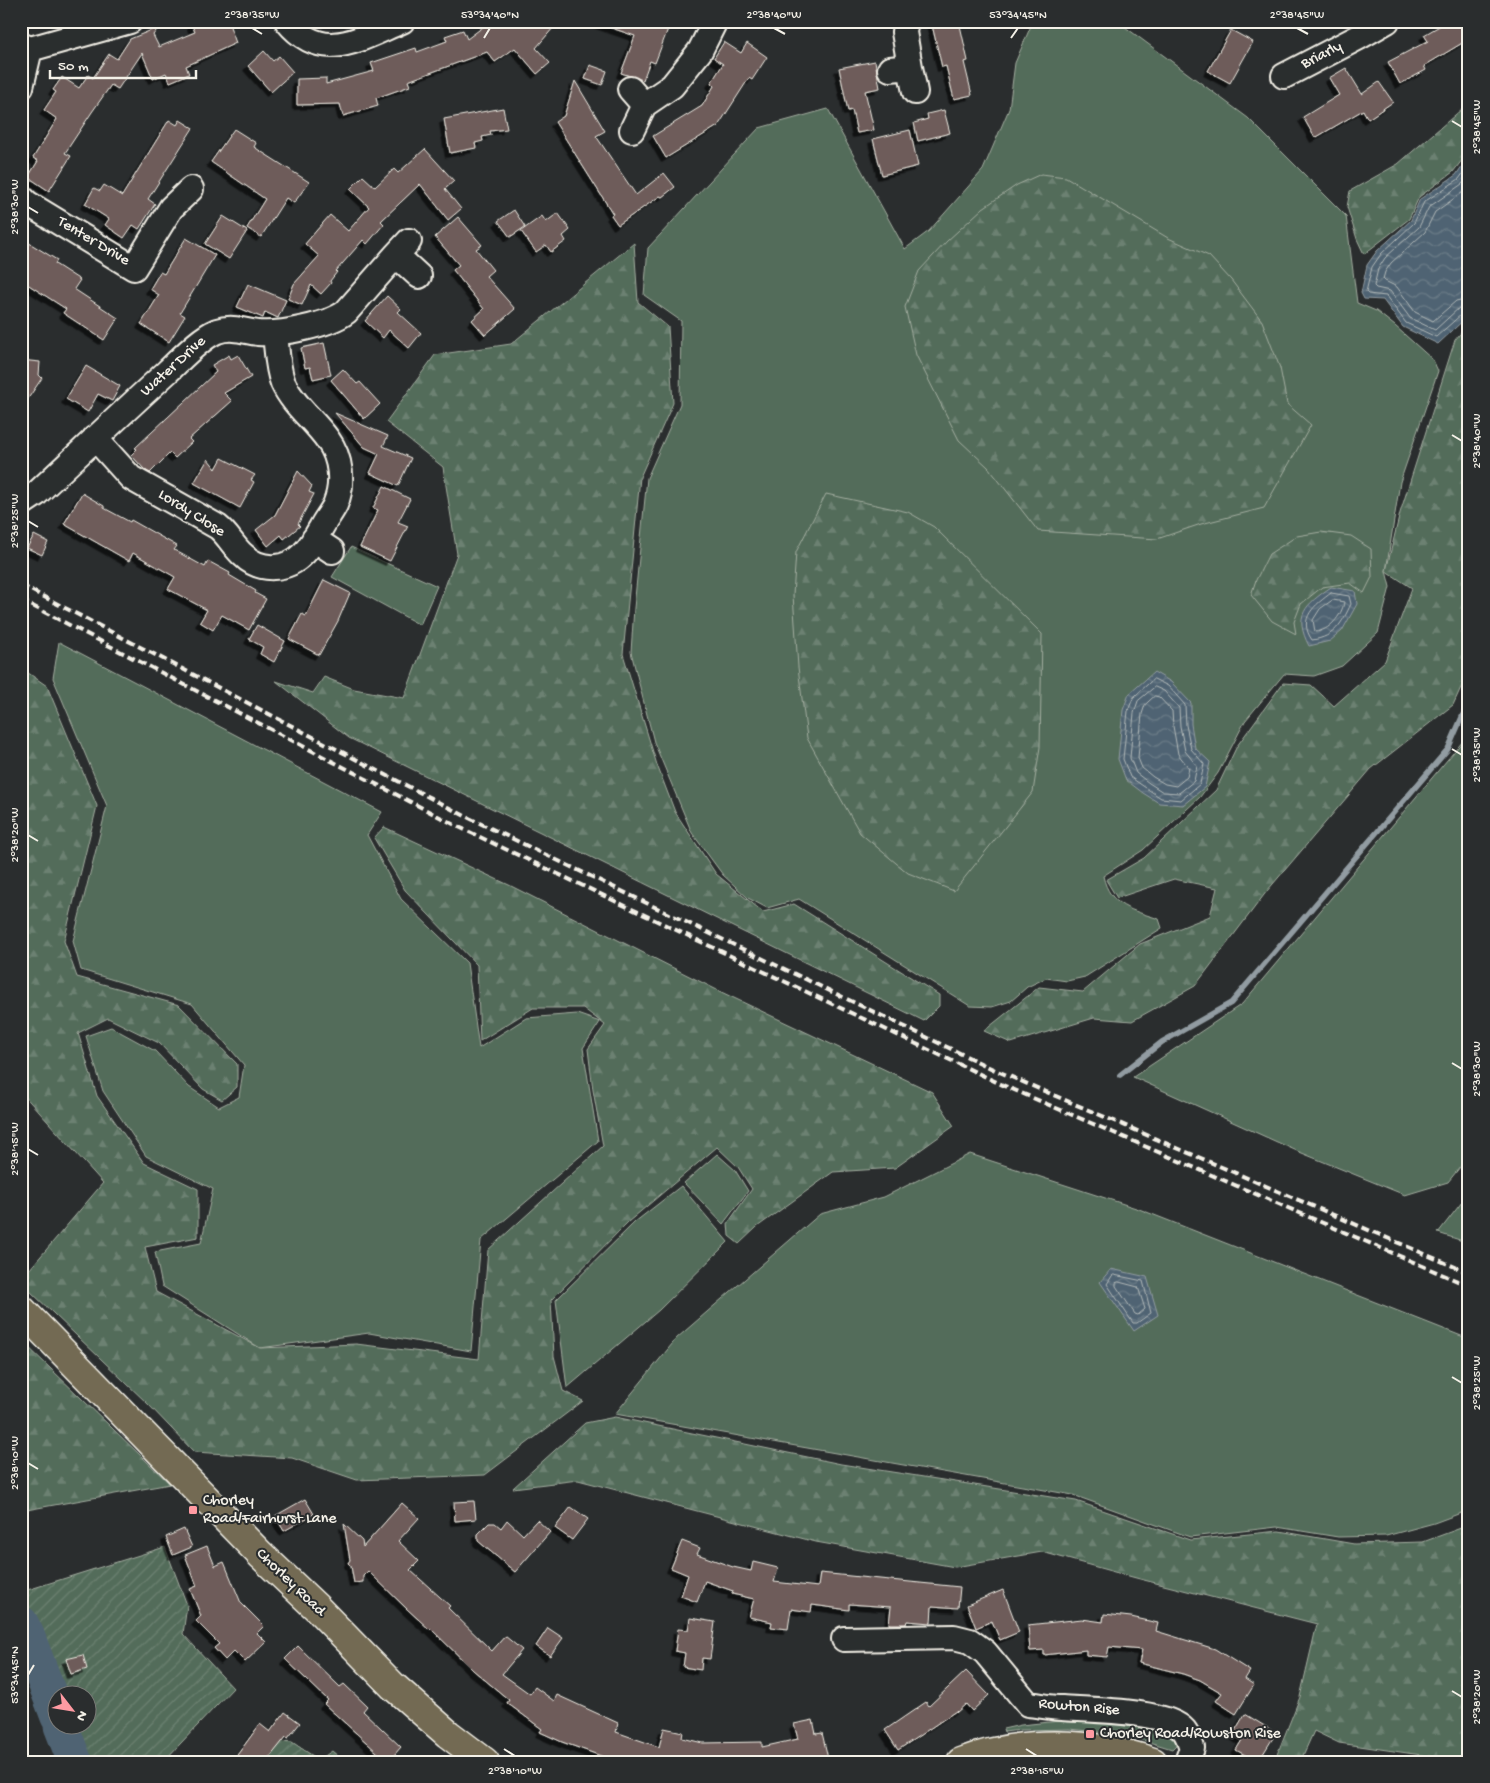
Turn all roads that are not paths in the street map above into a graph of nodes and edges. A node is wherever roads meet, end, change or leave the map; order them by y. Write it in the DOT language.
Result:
graph roads {
  1 [pos="130,21"];
  2 [pos="287,21"];
  3 [pos="402,21"];
  4 [pos="715,21"];
  5 [pos="906,21"];
  6 [pos="1386,21"];
  7 [pos="26,47"];
  8 [pos="1284,76"];
  9 [pos="21,87"];
  10 [pos="915,92"];
  11 [pos="632,130"];
  12 [pos="191,189"];
  13 [pos="21,197"];
  14 [pos="419,276"];
  15 [pos="275,334"];
  16 [pos="95,438"];
  17 [pos="21,504"];
  18 [pos="21,1309"];
  19 [pos="840,1640"];
  20 [pos="485,1762"];
  21 [pos="961,1762"];
  22 [pos="1153,1762"];
  23 [pos="1187,1762"];
  1 -- 7 [label="street"];
  2 -- 3 [label="street"];
  4 -- 11 [label="street"];
  5 -- 10 [label="street"];
  6 -- 8 [label="street, Briarly"];
  7 -- 9 [label="street"];
  12 -- 13 [label="street, Tenter Drive"];
  14 -- 15 [label="street, Water Drive"];
  15 -- 16 [label="street, Water Drive"];
  15 -- 16 [label="street, Lordy Close"];
  16 -- 17 [label="street, Water Drive"];
  18 -- 20 [label="main road, Chorley Road"];
  19 -- 23 [label="street, Rowton Rise"];
  21 -- 22 [label="main road"];
}
